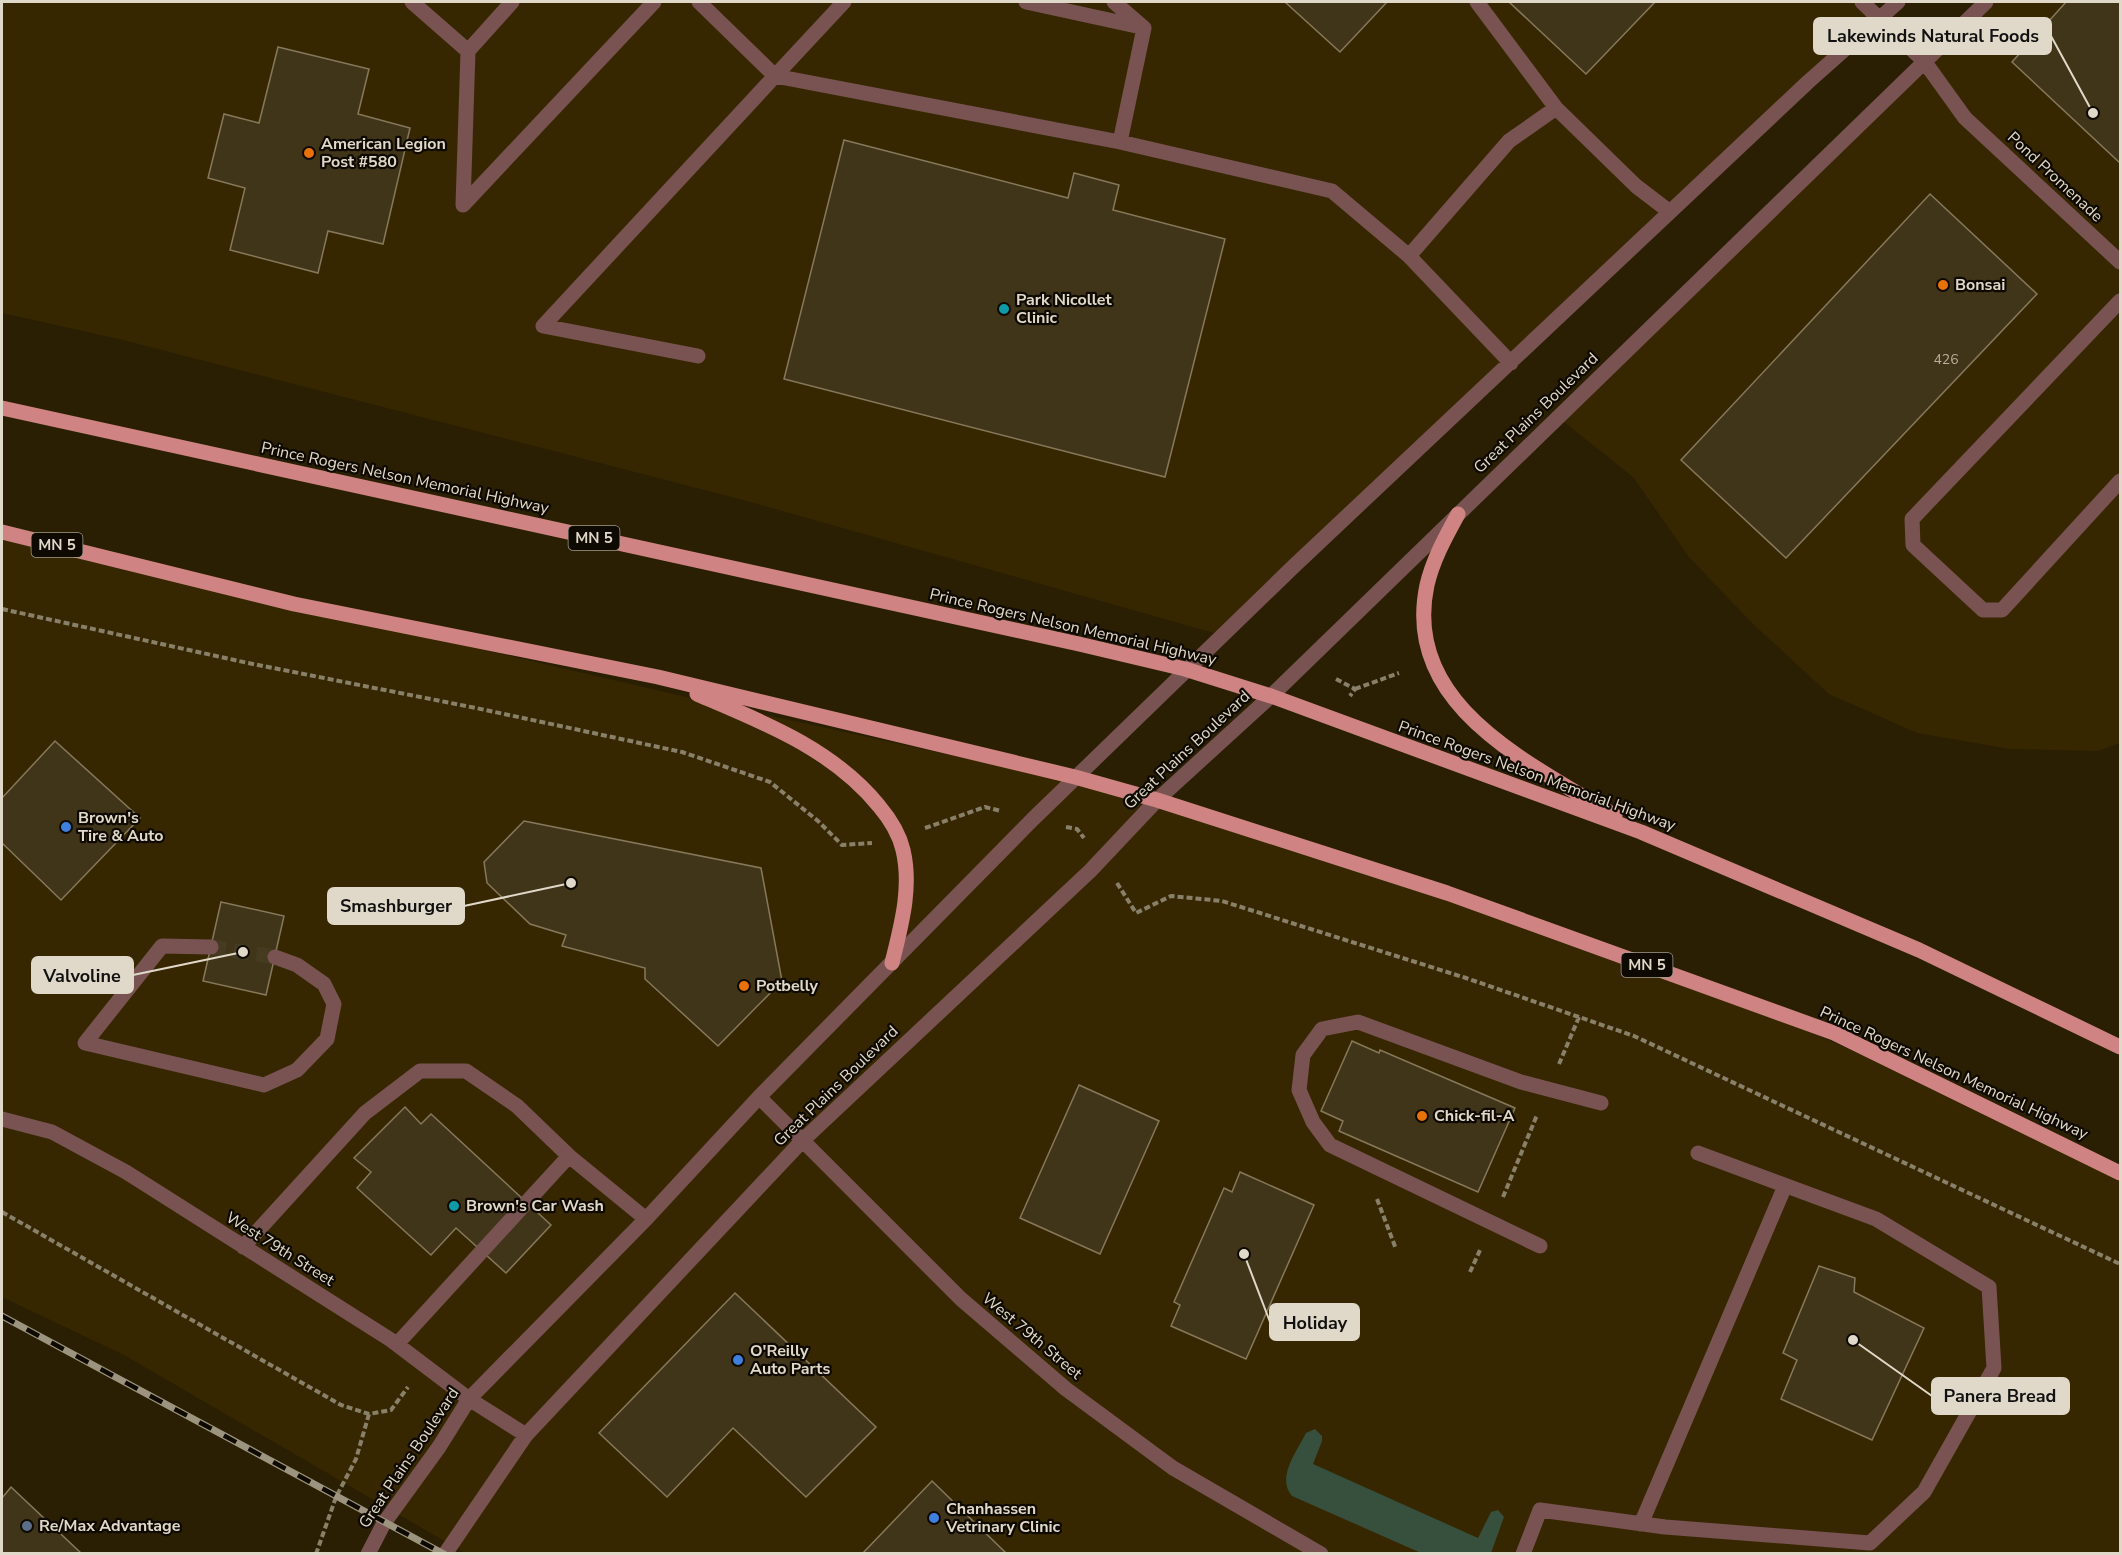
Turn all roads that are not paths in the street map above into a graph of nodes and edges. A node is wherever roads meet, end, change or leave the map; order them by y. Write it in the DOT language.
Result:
graph roads {
  1 [pos="412,2"];
  2 [pos="512,2"];
  3 [pos="654,2"];
  4 [pos="699,2"];
  5 [pos="844,2"];
  6 [pos="1026,2"];
  7 [pos="1114,2"];
  8 [pos="1477,2"];
  9 [pos="1862,2"];
  10 [pos="1898,2"];
  11 [pos="1986,2"];
  12 [pos="1880,18"];
  13 [pos="1144,28"];
  14 [pos="468,51"];
  15 [pos="1924,61"];
  16 [pos="775,76"];
  17 [pos="1556,108"];
  18 [pos="1120,142"];
  19 [pos="1670,212"];
  20 [pos="1409,256"];
  21 [pos="2121,262"];
  22 [pos="2121,301"];
  23 [pos="698,356"];
  24 [pos="1511,363"];
  25 [pos="2,408"];
  26 [pos="2121,481"];
  27 [pos="1458,514"];
  28 [pos="2,532"];
  29 [pos="1185,669"];
  30 [pos="658,677"];
  31 [pos="1271,696"];
  32 [pos="1075,777"];
  33 [pos="1157,800"];
  34 [pos="1641,832"];
  35 [pos="211,947"];
  36 [pos="275,957"];
  37 [pos="892,963"];
  38 [pos="2121,1047"];
  39 [pos="759,1097"];
  40 [pos="1600,1103"];
  41 [pos="2,1119"];
  42 [pos="802,1140"];
  43 [pos="1698,1153"];
  44 [pos="569,1156"];
  45 [pos="2121,1173"];
  46 [pos="1785,1186"];
  47 [pos="646,1218"];
  48 [pos="1540,1246"];
  49 [pos="243,1247"];
  50 [pos="397,1344"];
  51 [pos="469,1399"];
  52 [pos="526,1435"];
  53 [pos="1641,1524"];
  54 [pos="368,1554"];
  55 [pos="445,1554"];
  56 [pos="1321,1554"];
  57 [pos="1523,1554"];
  1 -- 14 [label="street"];
  2 -- 14 [label="street"];
  3 -- 14 [label="street"];
  4 -- 16 [label="street"];
  5 -- 16 [label="street"];
  6 -- 13 [label="street"];
  7 -- 13 [label="street"];
  8 -- 17 [label="street"];
  9 -- 12 [label="street, Pond Promenade"];
  10 -- 12 [label="street, Great Plains Boulevard"];
  11 -- 15 [label="street, Great Plains Boulevard"];
  12 -- 15 [label="street, Pond Promenade"];
  12 -- 19 [label="street, Great Plains Boulevard"];
  13 -- 18 [label="street"];
  15 -- 21 [label="street, Pond Promenade"];
  15 -- 27 [label="street, Great Plains Boulevard"];
  16 -- 18 [label="street"];
  16 -- 23 [label="street"];
  17 -- 19 [label="street"];
  17 -- 20 [label="street"];
  18 -- 20 [label="street"];
  19 -- 24 [label="street, Great Plains Boulevard"];
  20 -- 24 [label="street"];
  22 -- 26 [label="street"];
  24 -- 29 [label="street, Great Plains Boulevard"];
  25 -- 29 [label="main road, Prince Rogers Nelson Memorial Highway / MN 5"];
  27 -- 31 [label="street, Great Plains Boulevard"];
  27 -- 34 [label="main road"];
  28 -- 30 [label="main road, Prince Rogers Nelson Memorial Highway / MN 5"];
  29 -- 31 [label="main road, Prince Rogers Nelson Memorial Highway / MN 5"];
  29 -- 32 [label="street, Great Plains Boulevard"];
  30 -- 32 [label="main road, Prince Rogers Nelson Memorial Highway / MN 5"];
  30 -- 37 [label="main road"];
  31 -- 33 [label="street, Great Plains Boulevard"];
  31 -- 34 [label="main road, Prince Rogers Nelson Memorial Highway / MN 5"];
  32 -- 33 [label="main road, Prince Rogers Nelson Memorial Highway / MN 5"];
  32 -- 37 [label="street, Great Plains Boulevard"];
  33 -- 42 [label="street, Great Plains Boulevard"];
  33 -- 45 [label="main road, Prince Rogers Nelson Memorial Highway / MN 5"];
  34 -- 38 [label="main road, Prince Rogers Nelson Memorial Highway / MN 5"];
  35 -- 36 [label="street"];
  37 -- 39 [label="street, Great Plains Boulevard"];
  39 -- 42 [label="street, West 79th Street"];
  39 -- 47 [label="street, Great Plains Boulevard"];
  40 -- 48 [label="street"];
  41 -- 49 [label="street, West 79th Street"];
  42 -- 52 [label="street, Great Plains Boulevard"];
  42 -- 56 [label="street, West 79th Street"];
  43 -- 46 [label="street"];
  44 -- 47 [label="street"];
  44 -- 49 [label="street"];
  44 -- 50 [label="street"];
  46 -- 53 [label="street"];
  46 -- 53 [label="street"];
  47 -- 51 [label="street, Great Plains Boulevard"];
  49 -- 50 [label="street, West 79th Street"];
  50 -- 51 [label="street, West 79th Street"];
  51 -- 52 [label="street, West 79th Street"];
  51 -- 54 [label="street, Great Plains Boulevard"];
  52 -- 55 [label="street, Great Plains Boulevard"];
  53 -- 57 [label="street"];
}
